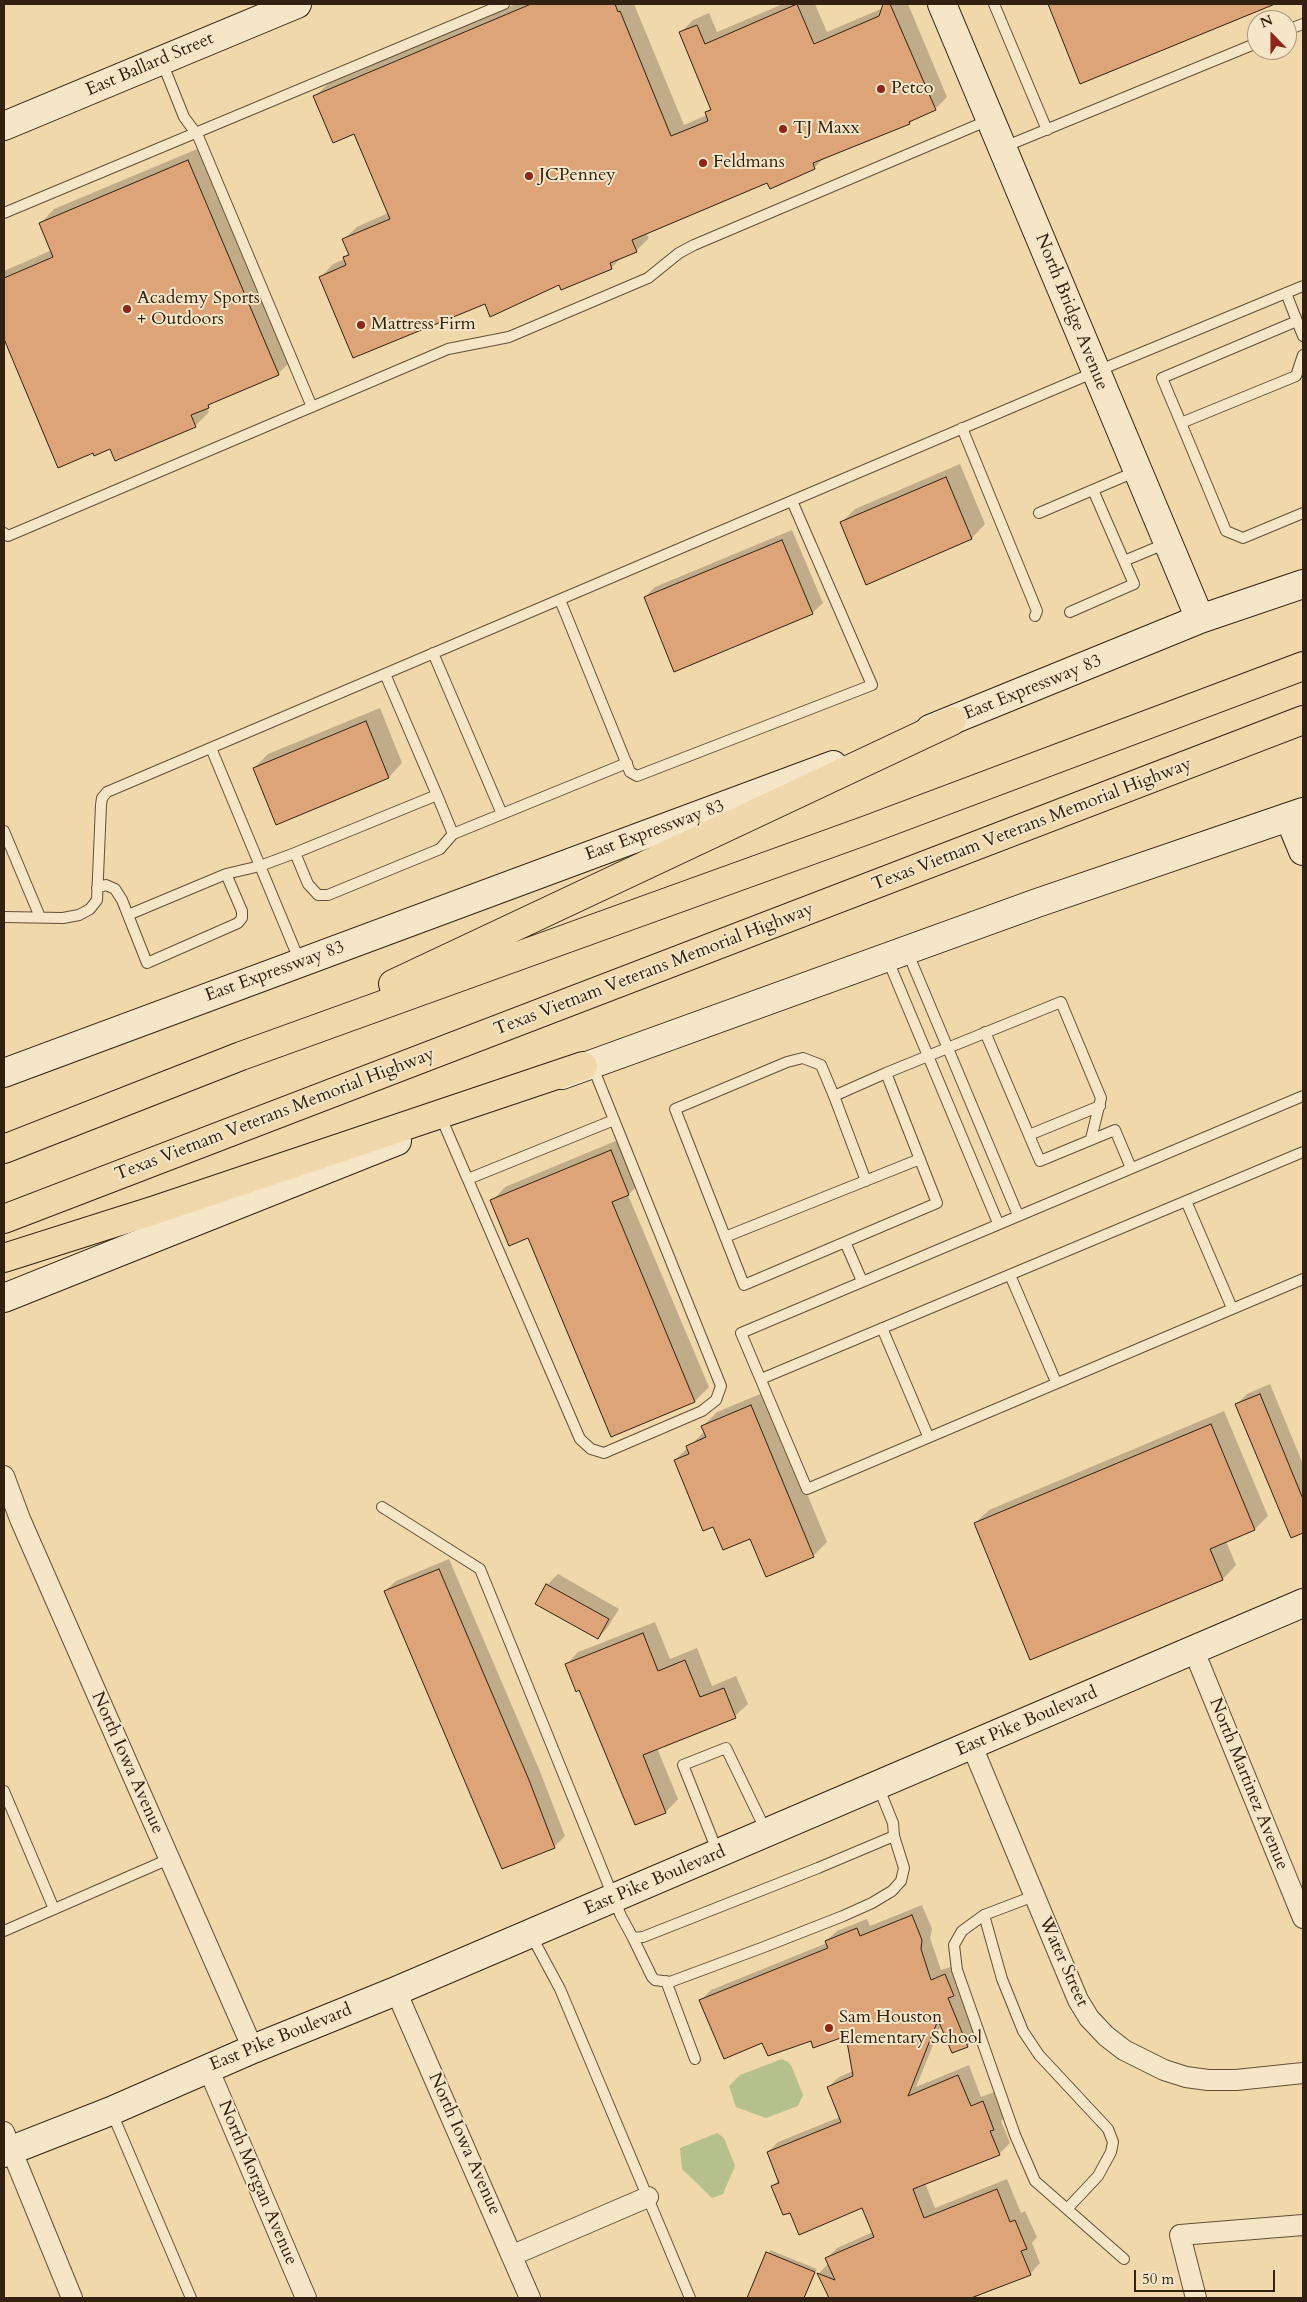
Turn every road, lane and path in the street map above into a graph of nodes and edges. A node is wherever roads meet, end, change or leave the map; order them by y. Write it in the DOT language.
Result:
graph roads {
  1 [pos="297,4"];
  2 [pos="504,4"];
  3 [pos="942,4"];
  4 [pos="994,4"];
  5 [pos="1247,47"];
  6 [pos="161,61"];
  7 [pos="992,119"];
  8 [pos="4,126"];
  9 [pos="1047,130"];
  10 [pos="195,133"];
  11 [pos="1004,147"];
  12 [pos="4,213"];
  13 [pos="1303,286"];
  14 [pos="1286,293"];
  15 [pos="1297,321"];
  16 [pos="1303,336"];
  17 [pos="1303,355"];
  18 [pos="1095,372"];
  19 [pos="312,407"];
  20 [pos="1181,423"];
  21 [pos="962,428"];
  22 [pos="1137,471"];
  23 [pos="1093,490"];
  24 [pos="792,501"];
  25 [pos="1039,513"];
  26 [pos="1303,513"];
  27 [pos="4,533"];
  28 [pos="1168,543"];
  29 [pos="1124,561"];
  30 [pos="1303,584"];
  31 [pos="560,600"];
  32 [pos="1070,612"];
  33 [pos="1036,616"];
  34 [pos="1200,619"];
  35 [pos="433,653"];
  36 [pos="1303,666"];
  37 [pos="385,674"];
  38 [pos="1303,720"];
  39 [pos="952,721"];
  40 [pos="211,748"];
  41 [pos="627,763"];
  42 [pos="437,795"];
  43 [pos="502,814"];
  44 [pos="1296,815"];
  45 [pos="4,831"];
  46 [pos="453,834"];
  47 [pos="1303,851"];
  48 [pos="295,853"];
  49 [pos="260,866"];
  50 [pos="226,874"];
  51 [pos="98,888"];
  52 [pos="128,915"];
  53 [pos="4,917"];
  54 [pos="40,917"];
  55 [pos="897,954"];
  56 [pos="300,963"];
  57 [pos="985,1032"];
  58 [pos="948,1048"];
  59 [pos="242,1056"];
  60 [pos="928,1056"];
  61 [pos="587,1065"];
  62 [pos="4,1073"];
  63 [pos="886,1073"];
  64 [pos="834,1096"];
  65 [pos="1303,1096"];
  66 [pos="1100,1106"];
  67 [pos="614,1120"];
  68 [pos="443,1122"];
  69 [pos="1029,1135"];
  70 [pos="1092,1139"];
  71 [pos="4,1150"];
  72 [pos="1303,1152"];
  73 [pos="920,1159"];
  74 [pos="1131,1168"];
  75 [pos="468,1179"];
  76 [pos="866,1180"];
  77 [pos="1186,1201"];
  78 [pos="1018,1215"];
  79 [pos="4,1219"];
  80 [pos="998,1223"];
  81 [pos="725,1237"];
  82 [pos="845,1242"];
  83 [pos="4,1258"];
  84 [pos="1010,1275"];
  85 [pos="1303,1279"];
  86 [pos="862,1281"];
  87 [pos="4,1298"];
  88 [pos="1232,1308"];
  89 [pos="882,1328"];
  90 [pos="761,1380"];
  91 [pos="1056,1382"];
  92 [pos="928,1436"];
  93 [pos="4,1476"];
  94 [pos="382,1507"];
  95 [pos="12,1522"];
  96 [pos="1303,1603"];
  97 [pos="1194,1651"];
  98 [pos="972,1746"];
  99 [pos="878,1786"];
  100 [pos="4,1792"];
  101 [pos="767,1833"];
  102 [pos="894,1836"];
  103 [pos="718,1854"];
  104 [pos="169,1859"];
  105 [pos="1034,1896"];
  106 [pos="614,1898"];
  107 [pos="54,1909"];
  108 [pos="984,1915"];
  109 [pos="1303,1918"];
  110 [pos="4,1931"];
  111 [pos="531,1934"];
  112 [pos="634,1938"];
  113 [pos="666,1981"];
  114 [pos="396,1991"];
  115 [pos="253,2049"];
  116 [pos="695,2059"];
  117 [pos="208,2068"];
  118 [pos="1303,2073"];
  119 [pos="111,2111"];
  120 [pos="6,2145"];
  121 [pos="648,2197"];
  122 [pos="1067,2209"];
  123 [pos="1303,2225"];
  124 [pos="513,2255"];
  125 [pos="1124,2259"];
  126 [pos="72,2298"];
  127 [pos="191,2298"];
  128 [pos="306,2298"];
  129 [pos="530,2298"];
  130 [pos="690,2298"];
  131 [pos="1196,2298"];
  1 -- 6 [label="main road, East Ballard Street"];
  2 -- 10 [label="lane"];
  3 -- 7 [label="main road, North Bridge Avenue"];
  4 -- 9 [label="lane"];
  5 -- 9 [label="lane"];
  6 -- 8 [label="main road, East Ballard Street"];
  6 -- 10 [label="lane"];
  7 -- 11 [label="main road, North Bridge Avenue"];
  7 -- 19 [label="lane"];
  9 -- 11 [label="lane"];
  10 -- 12 [label="lane"];
  10 -- 19 [label="lane"];
  11 -- 18 [label="main road, North Bridge Avenue"];
  13 -- 14 [label="lane"];
  14 -- 15 [label="lane"];
  14 -- 18 [label="lane"];
  15 -- 16 [label="lane"];
  15 -- 20 [label="lane"];
  17 -- 20 [label="lane"];
  18 -- 21 [label="lane"];
  18 -- 22 [label="main road, North Bridge Avenue"];
  19 -- 27 [label="lane"];
  20 -- 26 [label="lane"];
  21 -- 24 [label="lane"];
  21 -- 33 [label="lane"];
  22 -- 23 [label="lane"];
  22 -- 28 [label="main road, North Bridge Avenue"];
  23 -- 25 [label="lane"];
  23 -- 29 [label="lane"];
  24 -- 31 [label="lane"];
  24 -- 41 [label="lane"];
  28 -- 29 [label="lane"];
  28 -- 34 [label="main road, North Bridge Avenue"];
  29 -- 32 [label="lane"];
  30 -- 34 [label="main road, East Expressway 83"];
  31 -- 35 [label="lane"];
  31 -- 41 [label="lane"];
  34 -- 39 [label="main road, East Expressway 83"];
  35 -- 37 [label="lane"];
  35 -- 43 [label="lane"];
  36 -- 59 [label="highway"];
  37 -- 40 [label="lane"];
  37 -- 42 [label="lane"];
  38 -- 79 [label="highway, Texas Vietnam Veterans Memorial Highway"];
  39 -- 56 [label="main road, East Expressway 83"];
  39 -- 59 [label="highway"];
  40 -- 49 [label="lane"];
  40 -- 51 [label="lane"];
  41 -- 43 [label="lane"];
  42 -- 46 [label="lane"];
  42 -- 48 [label="lane"];
  43 -- 46 [label="lane"];
  44 -- 47 [label="main road"];
  44 -- 55 [label="main road"];
  45 -- 54 [label="lane"];
  46 -- 48 [label="lane"];
  48 -- 49 [label="lane"];
  49 -- 50 [label="lane"];
  49 -- 56 [label="lane"];
  50 -- 52 [label="lane"];
  50 -- 52 [label="lane"];
  51 -- 52 [label="lane"];
  51 -- 54 [label="lane"];
  53 -- 54 [label="lane"];
  55 -- 58 [label="lane"];
  55 -- 60 [label="lane"];
  55 -- 61 [label="main road"];
  56 -- 62 [label="main road, East Expressway 83"];
  57 -- 58 [label="lane"];
  57 -- 66 [label="lane"];
  57 -- 69 [label="lane"];
  58 -- 60 [label="lane"];
  58 -- 78 [label="lane"];
  59 -- 71 [label="highway"];
  60 -- 63 [label="lane"];
  60 -- 80 [label="lane"];
  61 -- 67 [label="lane"];
  61 -- 68 [label="main road"];
  61 -- 83 [label="highway"];
  63 -- 64 [label="lane"];
  63 -- 73 [label="lane"];
  64 -- 76 [label="lane"];
  64 -- 81 [label="lane"];
  65 -- 74 [label="lane"];
  66 -- 69 [label="lane"];
  66 -- 70 [label="lane"];
  67 -- 75 [label="lane"];
  67 -- 75 [label="lane"];
  68 -- 75 [label="lane"];
  68 -- 87 [label="main road"];
  69 -- 70 [label="lane"];
  70 -- 74 [label="lane"];
  72 -- 77 [label="lane"];
  73 -- 76 [label="lane"];
  73 -- 82 [label="lane"];
  74 -- 78 [label="lane"];
  76 -- 81 [label="lane"];
  77 -- 84 [label="lane"];
  77 -- 88 [label="lane"];
  78 -- 80 [label="lane"];
  80 -- 86 [label="lane"];
  81 -- 82 [label="lane"];
  82 -- 86 [label="lane"];
  84 -- 89 [label="lane"];
  84 -- 91 [label="lane"];
  85 -- 88 [label="lane"];
  86 -- 90 [label="lane"];
  88 -- 91 [label="lane"];
  89 -- 90 [label="lane"];
  89 -- 92 [label="lane"];
  90 -- 92 [label="lane"];
  91 -- 92 [label="lane"];
  93 -- 95 [label="street, North Iowa Avenue"];
  94 -- 106 [label="lane"];
  95 -- 104 [label="street, North Iowa Avenue"];
  96 -- 97 [label="main road, East Pike Boulevard"];
  97 -- 98 [label="main road, East Pike Boulevard"];
  97 -- 109 [label="street, North Martinez Avenue"];
  98 -- 99 [label="main road, East Pike Boulevard"];
  98 -- 105 [label="street, Water Street"];
  99 -- 101 [label="main road, East Pike Boulevard"];
  99 -- 102 [label="lane"];
  100 -- 107 [label="lane"];
  101 -- 103 [label="main road, East Pike Boulevard"];
  101 -- 103 [label="lane"];
  102 -- 112 [label="lane"];
  102 -- 113 [label="lane"];
  103 -- 106 [label="main road, East Pike Boulevard"];
  104 -- 107 [label="lane"];
  104 -- 115 [label="street, North Iowa Avenue"];
  105 -- 108 [label="lane"];
  105 -- 118 [label="street, Water Street"];
  106 -- 111 [label="main road, East Pike Boulevard"];
  106 -- 112 [label="lane"];
  107 -- 110 [label="lane"];
  108 -- 122 [label="lane"];
  108 -- 122 [label="lane"];
  111 -- 114 [label="main road, East Pike Boulevard"];
  111 -- 121 [label="lane"];
  112 -- 113 [label="lane"];
  113 -- 116 [label="lane"];
  114 -- 115 [label="main road, East Pike Boulevard"];
  114 -- 124 [label="street, North Iowa Avenue"];
  115 -- 117 [label="main road, East Pike Boulevard"];
  117 -- 119 [label="main road, East Pike Boulevard"];
  117 -- 128 [label="street, North Morgan Avenue"];
  119 -- 120 [label="main road, East Pike Boulevard"];
  119 -- 127 [label="lane"];
  120 -- 126 [label="street"];
  121 -- 124 [label="street"];
  121 -- 130 [label="lane"];
  122 -- 125 [label="lane"];
  123 -- 131 [label="street"];
  124 -- 129 [label="street, North Iowa Avenue"];
}
